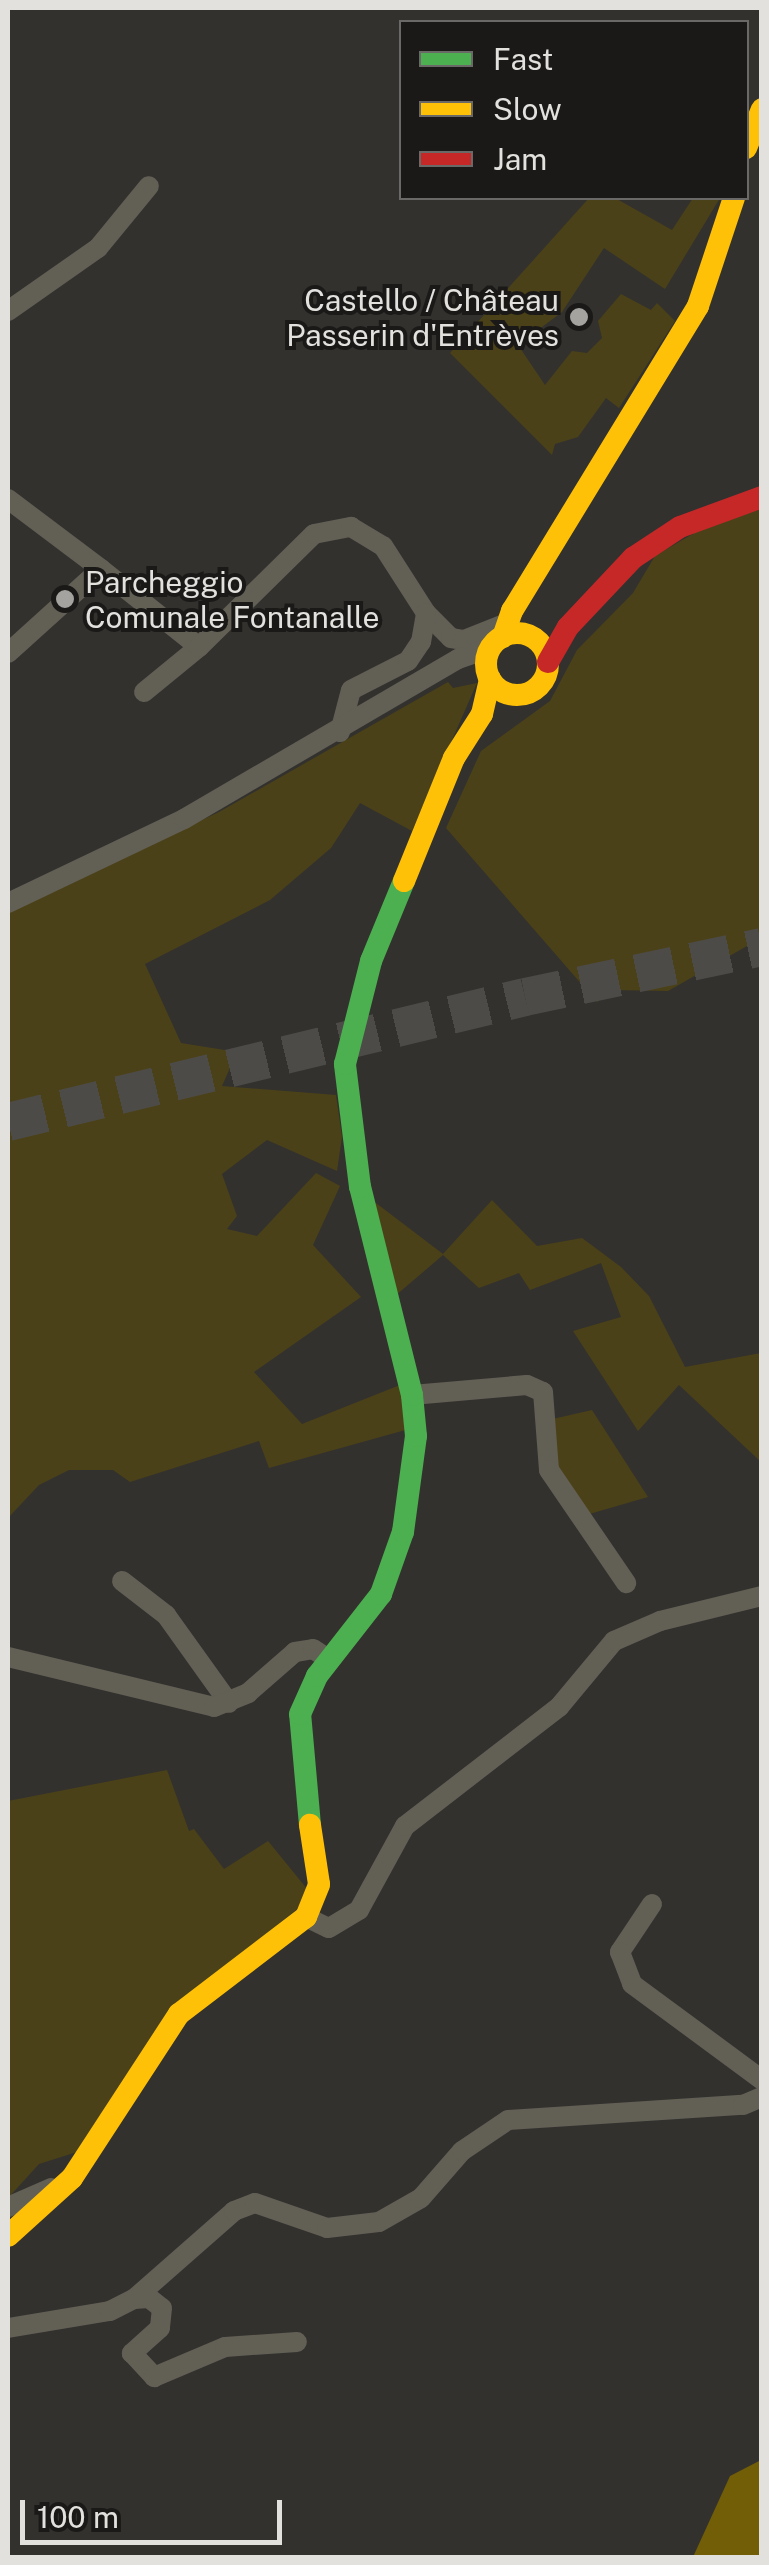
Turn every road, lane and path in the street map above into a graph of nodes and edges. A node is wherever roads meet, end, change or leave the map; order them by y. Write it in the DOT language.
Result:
graph roads {
  1 [pos="762,109"];
  2 [pos="749,141"];
  3 [pos="149,186"];
  4 [pos="733,200"];
  5 [pos="8,311"];
  6 [pos="762,497"];
  7 [pos="8,499"];
  8 [pos="101,569"];
  9 [pos="528,589"];
  10 [pos="426,613"];
  11 [pos="568,627"];
  12 [pos="532,638"];
  13 [pos="199,647"];
  14 [pos="496,651"];
  15 [pos="8,653"];
  16 [pos="548,662"];
  17 [pos="144,692"];
  18 [pos="522,694"];
  19 [pos="474,731"];
  20 [pos="340,732"];
  21 [pos="8,903"];
  22 [pos="412,1394"];
  23 [pos="122,1580"];
  24 [pos="626,1584"];
  25 [pos="762,1596"];
  26 [pos="8,1657"];
  27 [pos="330,1660"];
  28 [pos="229,1704"];
  29 [pos="652,1904"];
  30 [pos="306,1918"];
  31 [pos="762,2080"];
  32 [pos="762,2097"];
  33 [pos="72,2178"];
  34 [pos="8,2208"];
  35 [pos="8,2236"];
  36 [pos="134,2299"];
  37 [pos="8,2328"];
  38 [pos="297,2342"];
  1 -- 2 [label="street"];
  3 -- 5 [label="street"];
  4 -- 9 [label="street"];
  6 -- 11 [label="street"];
  7 -- 8 [label="street"];
  8 -- 13 [label="street"];
  8 -- 15 [label="street"];
  9 -- 12 [label="street"];
  9 -- 14 [label="street"];
  10 -- 13 [label="street"];
  10 -- 14 [label="street"];
  10 -- 20 [label="street"];
  11 -- 12 [label="street"];
  11 -- 16 [label="street"];
  12 -- 14 [label="street"];
  12 -- 16 [label="street"];
  13 -- 17 [label="street"];
  14 -- 18 [label="street"];
  14 -- 19 [label="street"];
  14 -- 20 [label="street"];
  16 -- 18 [label="street"];
  18 -- 19 [label="street"];
  19 -- 22 [label="street"];
  20 -- 21 [label="street"];
  22 -- 24 [label="street"];
  22 -- 27 [label="street"];
  23 -- 28 [label="street"];
  25 -- 30 [label="street"];
  26 -- 28 [label="street"];
  27 -- 28 [label="street"];
  27 -- 30 [label="street"];
  29 -- 31 [label="street"];
  30 -- 33 [label="street"];
  32 -- 36 [label="street"];
  33 -- 34 [label="street"];
  33 -- 35 [label="street"];
  36 -- 37 [label="street"];
  36 -- 38 [label="street"];
}
